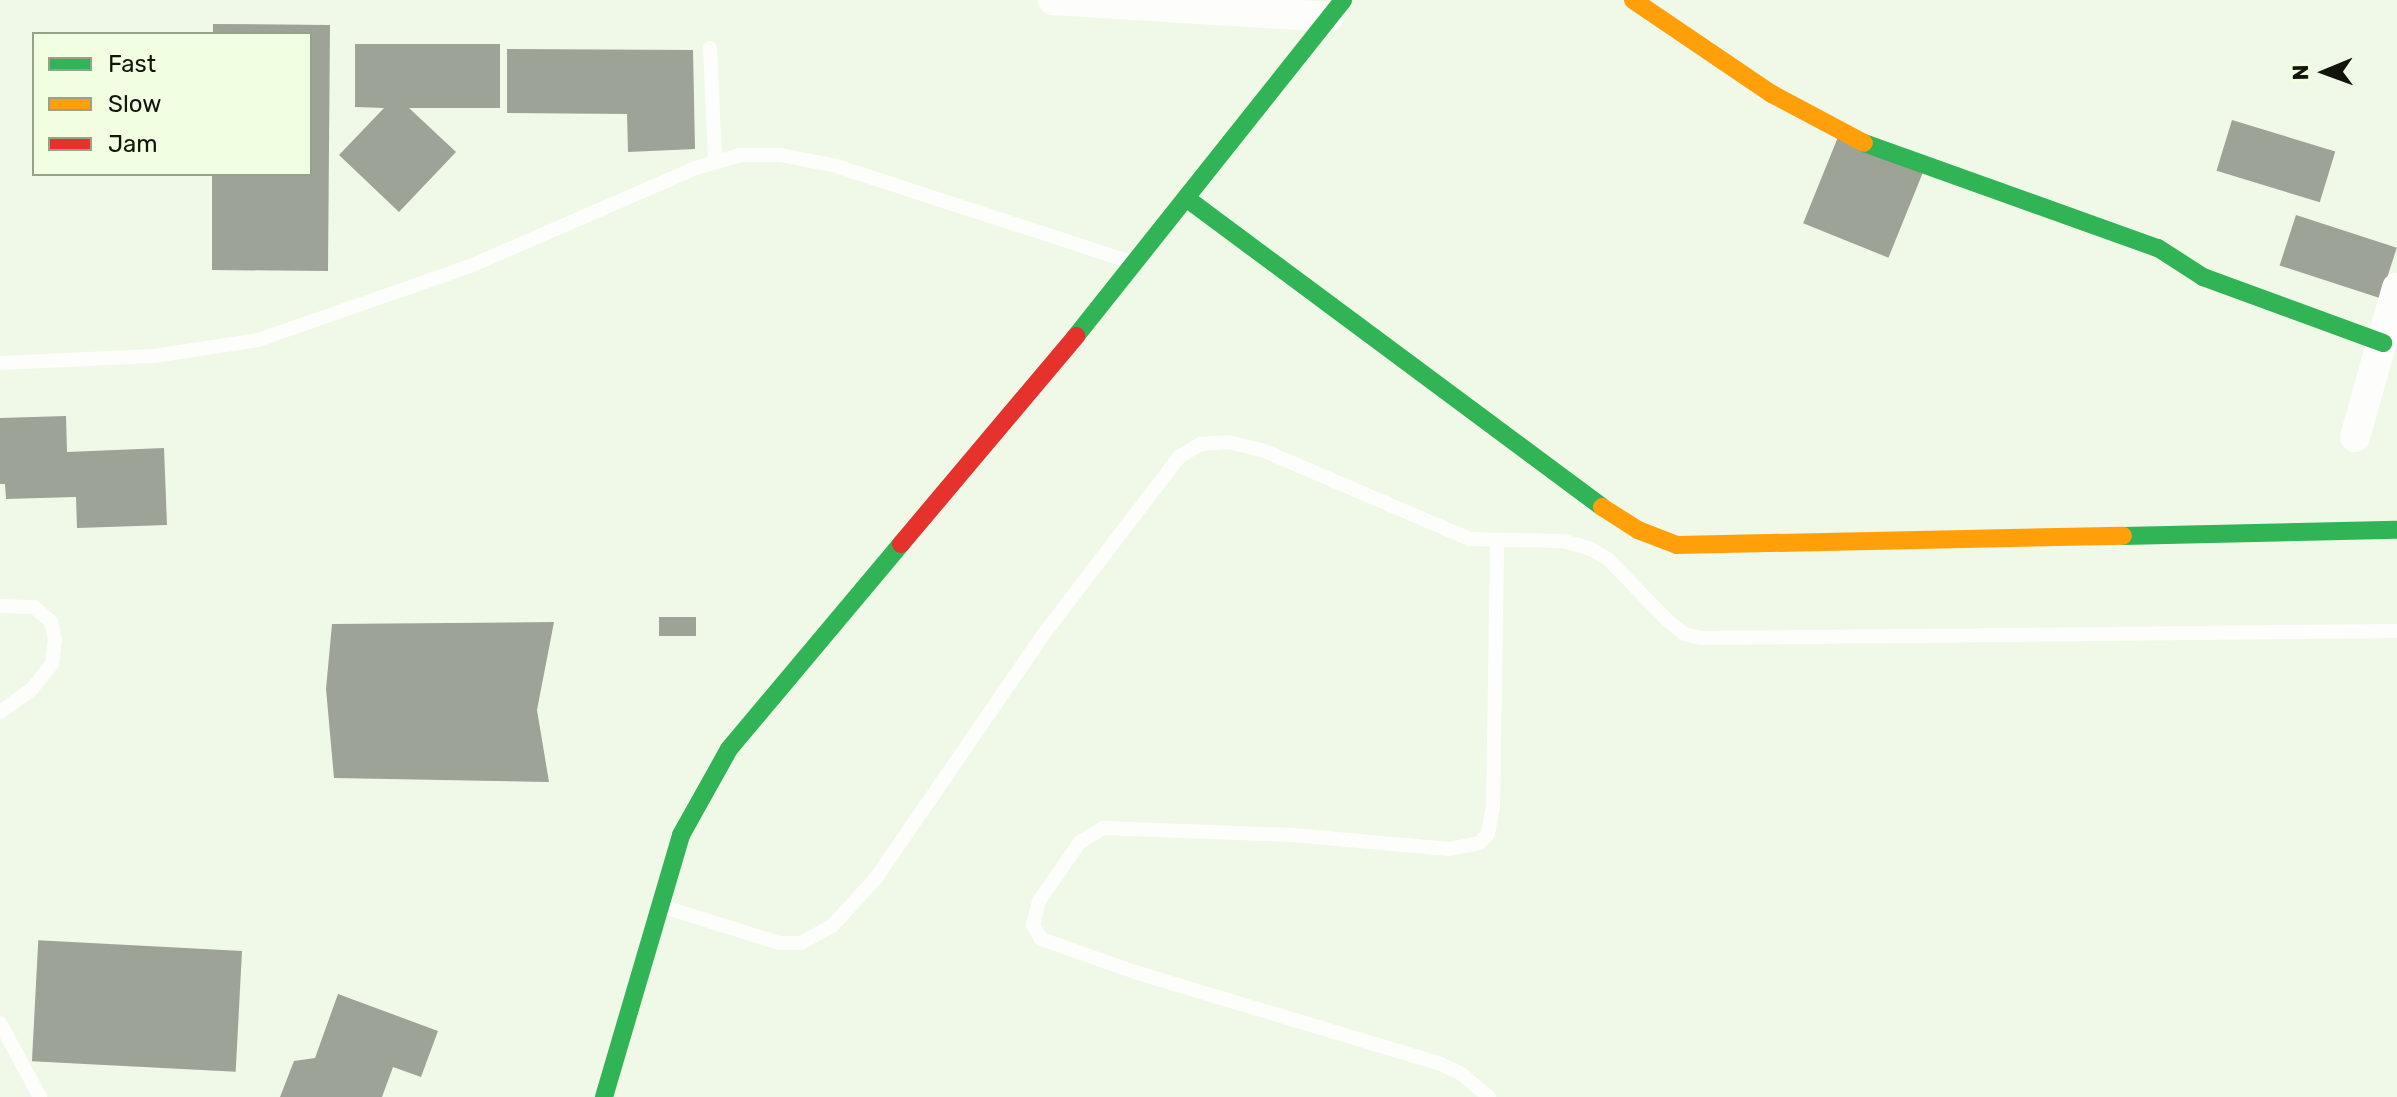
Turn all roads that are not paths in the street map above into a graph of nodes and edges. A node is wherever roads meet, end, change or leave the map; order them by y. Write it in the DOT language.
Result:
graph roads {
  1 [pos="1053,0"];
  2 [pos="1633,0"];
  3 [pos="1336,9"];
  4 [pos="710,48"];
  5 [pos="715,160"];
  6 [pos="1186,198"];
  7 [pos="1136,264"];
  8 [pos="2397,288"];
  9 [pos="2383,343"];
  10 [pos="0,363"];
  11 [pos="2355,437"];
  12 [pos="2397,530"];
  13 [pos="1497,544"];
  14 [pos="0,606"];
  15 [pos="2397,631"];
  16 [pos="0,712"];
  17 [pos="657,905"];
  18 [pos="0,1023"];
  19 [pos="40,1097"];
  20 [pos="604,1097"];
  21 [pos="1489,1097"];
  1 -- 3 [label="street"];
  2 -- 9 [label="street"];
  3 -- 6 [label="street"];
  4 -- 5 [label="lane"];
  5 -- 7 [label="lane"];
  5 -- 10 [label="lane"];
  6 -- 7 [label="street"];
  6 -- 12 [label="street"];
  7 -- 17 [label="street"];
  8 -- 9 [label="street"];
  9 -- 11 [label="street"];
  13 -- 15 [label="lane"];
  13 -- 17 [label="lane"];
  13 -- 21 [label="lane"];
  14 -- 16 [label="lane"];
  17 -- 20 [label="street"];
  18 -- 19 [label="lane"];
}
